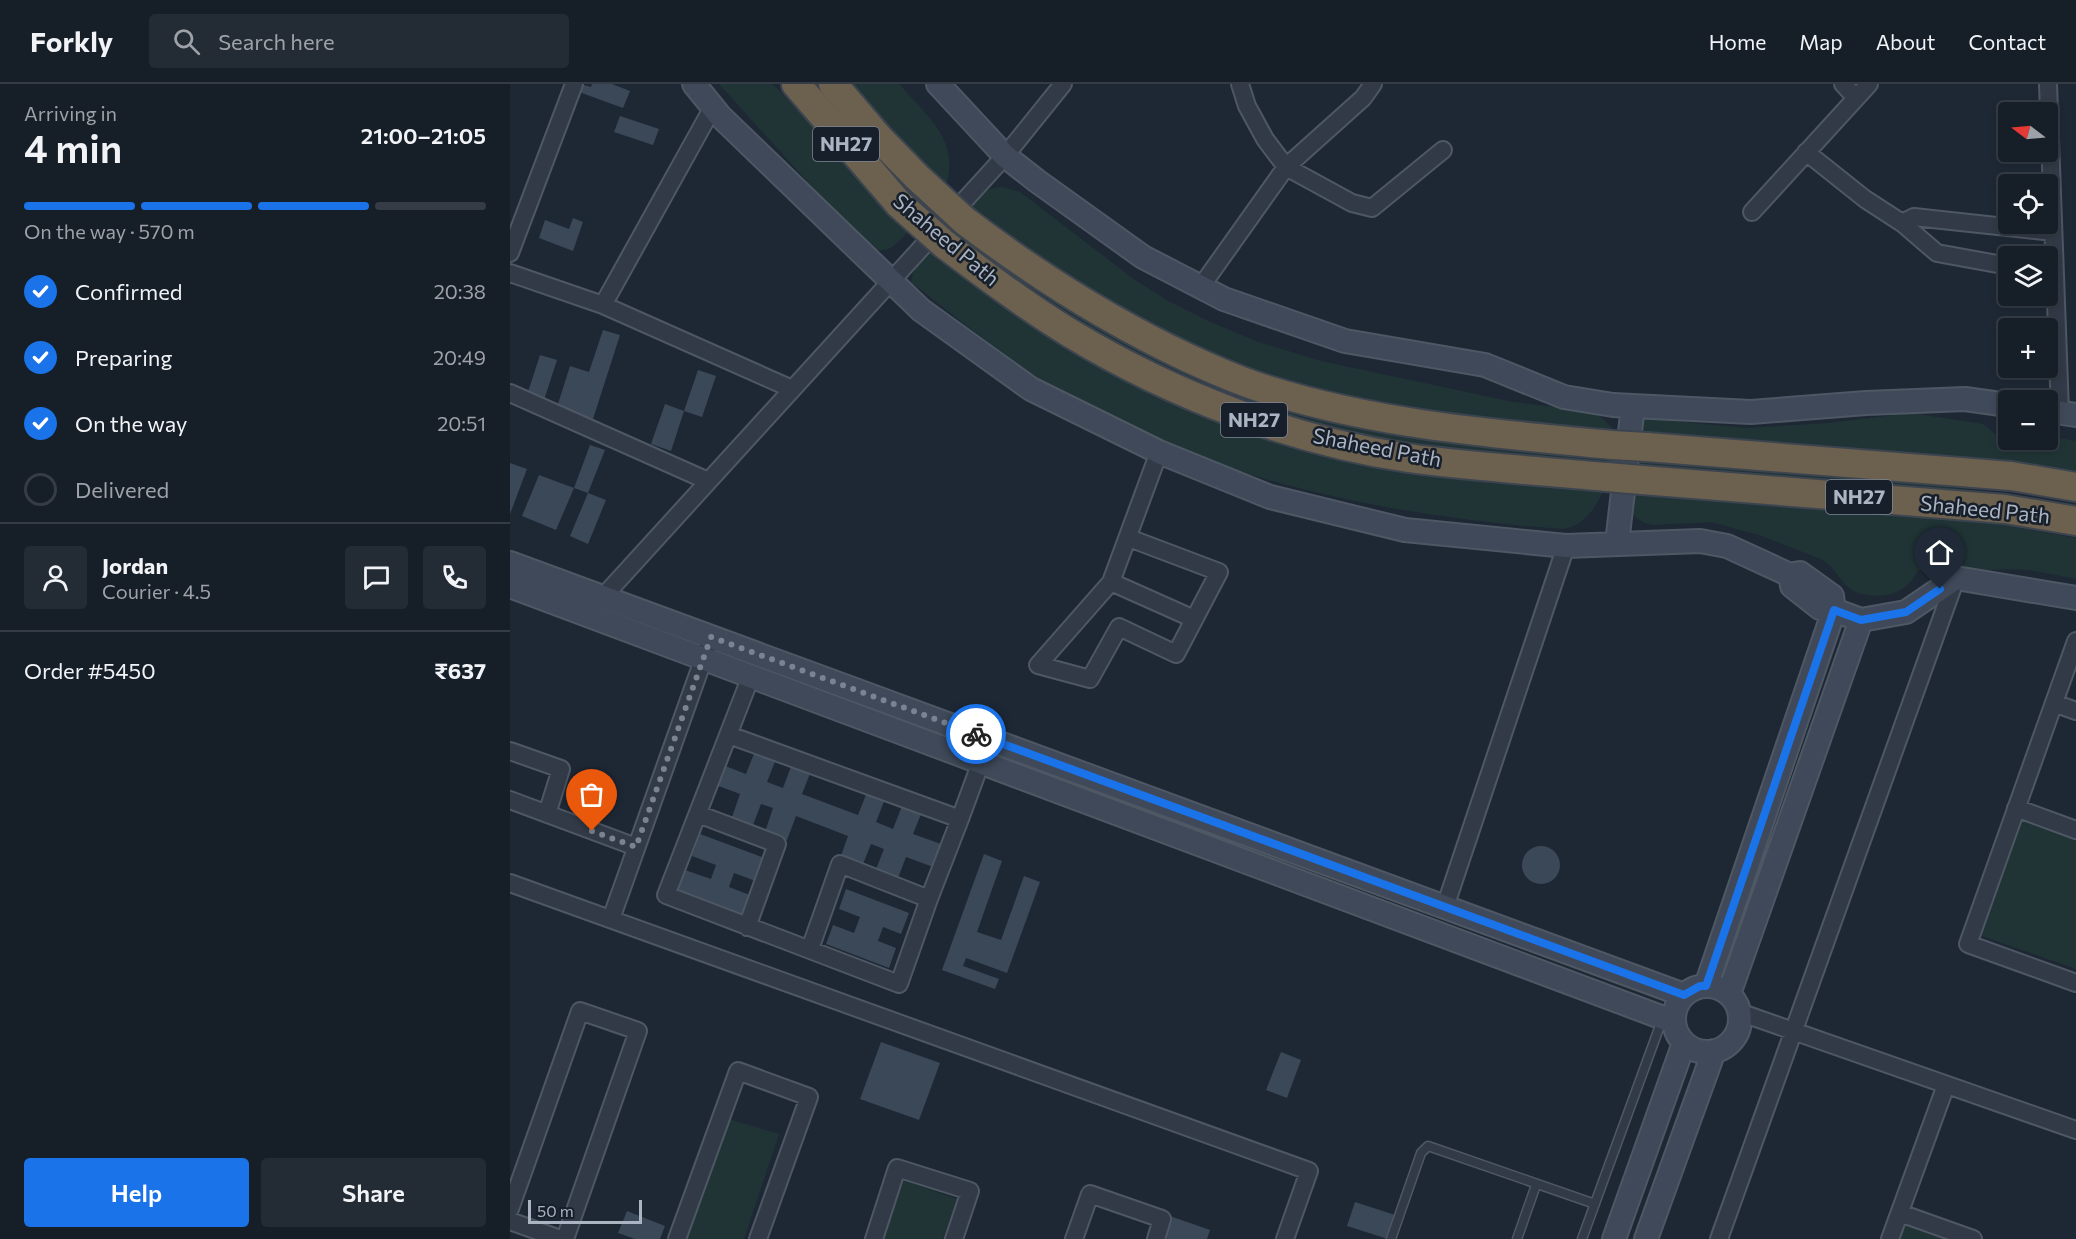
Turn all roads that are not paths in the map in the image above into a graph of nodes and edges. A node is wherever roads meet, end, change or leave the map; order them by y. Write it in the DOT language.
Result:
graph roads {
  1 [pos="574,84"];
  2 [pos="694,84"];
  3 [pos="796,84"];
  4 [pos="833,84"];
  5 [pos="938,84"];
  6 [pos="1063,84"];
  7 [pos="1240,84"];
  8 [pos="1372,84"];
  9 [pos="1843,84"];
  10 [pos="1869,84"];
  11 [pos="2048,84"];
  12 [pos="1856,98"];
  13 [pos="713,107"];
  14 [pos="1443,150"];
  15 [pos="1806,152"];
  16 [pos="1005,156"];
  17 [pos="1286,167"];
  18 [pos="2051,174"];
  19 [pos="1752,212"];
  20 [pos="1902,223"];
  21 [pos="1998,226"];
  22 [pos="510,254"];
  23 [pos="1998,264"];
  24 [pos="510,273"];
  25 [pos="891,281"];
  26 [pos="1200,288"];
  27 [pos="603,305"];
  28 [pos="2053,306"];
  29 [pos="792,389"];
  30 [pos="510,393"];
  31 [pos="1998,404"];
  32 [pos="1633,406"];
  33 [pos="2061,412"];
  34 [pos="1159,452"];
  35 [pos="708,481"];
  36 [pos="2076,487"];
  37 [pos="2076,521"];
  38 [pos="1129,538"];
  39 [pos="1617,543"];
  40 [pos="1566,546"];
  41 [pos="510,563"];
  42 [pos="1956,578"];
  43 [pos="1111,582"];
  44 [pos="510,586"];
  45 [pos="603,597"];
  46 [pos="2076,598"];
  47 [pos="1834,610"];
  48 [pos="1194,619"];
  49 [pos="1861,620"];
  50 [pos="711,637"];
  51 [pos="2076,641"];
  52 [pos="704,658"];
  53 [pos="751,676"];
  54 [pos="2054,703"];
  55 [pos="2076,711"];
  56 [pos="729,735"];
  57 [pos="510,751"];
  58 [pos="981,762"];
  59 [pos="510,800"];
  60 [pos="2016,808"];
  61 [pos="547,814"];
  62 [pos="698,814"];
  63 [pos="960,819"];
  64 [pos="2076,830"];
  65 [pos="636,847"];
  66 [pos="510,883"];
  67 [pos="929,898"];
  68 [pos="1444,907"];
  69 [pos="611,919"];
  70 [pos="747,927"];
  71 [pos="810,949"];
  72 [pos="2076,983"];
  73 [pos="1706,986"];
  74 [pos="1684,995"];
  75 [pos="1734,1003"];
  76 [pos="1668,1020"];
  77 [pos="1794,1031"];
  78 [pos="1684,1043"];
  79 [pos="1714,1051"];
  80 [pos="1946,1084"];
  81 [pos="2076,1130"];
  82 [pos="1536,1185"];
  83 [pos="1595,1204"];
  84 [pos="510,1209"];
  85 [pos="1900,1213"];
  86 [pos="510,1221"];
  87 [pos="560,1239"];
  88 [pos="565,1239"];
  89 [pos="677,1239"];
  90 [pos="758,1239"];
  91 [pos="874,1239"];
  92 [pos="954,1239"];
  93 [pos="1074,1239"];
  94 [pos="1155,1239"];
  95 [pos="1285,1239"];
  96 [pos="1391,1239"];
  97 [pos="1517,1239"];
  98 [pos="1582,1239"];
  99 [pos="1614,1239"];
  100 [pos="1646,1239"];
  101 [pos="1719,1239"];
  102 [pos="1890,1239"];
  103 [pos="1973,1239"];
  1 -- 22 [label="street"];
  2 -- 13 [label="street"];
  3 -- 37 [label="highway, Shaheed Path / NH27, bridge"];
  4 -- 36 [label="highway, Shaheed Path / NH27, bridge"];
  5 -- 16 [label="street"];
  6 -- 16 [label="street"];
  7 -- 17 [label="street"];
  8 -- 17 [label="street"];
  9 -- 12 [label="street"];
  10 -- 12 [label="street"];
  11 -- 18 [label="street"];
  12 -- 15 [label="street"];
  13 -- 25 [label="street"];
  13 -- 27 [label="street"];
  14 -- 17 [label="street"];
  15 -- 19 [label="street"];
  15 -- 20 [label="street"];
  16 -- 25 [label="street"];
  16 -- 26 [label="street"];
  17 -- 26 [label="street"];
  20 -- 21 [label="street"];
  20 -- 23 [label="street"];
  24 -- 27 [label="street"];
  25 -- 29 [label="street"];
  25 -- 34 [label="street"];
  26 -- 32 [label="street"];
  27 -- 29 [label="street"];
  28 -- 33 [label="street"];
  29 -- 35 [label="street"];
  30 -- 35 [label="street"];
  31 -- 32 [label="street"];
  32 -- 39 [label="street"];
  34 -- 38 [label="street"];
  34 -- 40 [label="street"];
  35 -- 45 [label="street"];
  38 -- 43 [label="street"];
  38 -- 48 [label="street"];
  39 -- 40 [label="street"];
  39 -- 47 [label="street"];
  40 -- 68 [label="street"];
  41 -- 45 [label="street"];
  42 -- 46 [label="street"];
  42 -- 49 [label="street"];
  42 -- 77 [label="street"];
  43 -- 48 [label="street"];
  43 -- 48 [label="street"];
  44 -- 52 [label="street"];
  45 -- 50 [label="street"];
  47 -- 49 [label="street"];
  47 -- 73 [label="street"];
  49 -- 75 [label="street"];
  50 -- 52 [label="street"];
  50 -- 68 [label="street"];
  51 -- 54 [label="street"];
  52 -- 53 [label="street"];
  52 -- 65 [label="street"];
  53 -- 56 [label="street"];
  53 -- 58 [label="street"];
  54 -- 55 [label="street"];
  54 -- 60 [label="street"];
  56 -- 62 [label="street"];
  56 -- 63 [label="street"];
  57 -- 61 [label="street"];
  58 -- 63 [label="street"];
  58 -- 76 [label="street"];
  59 -- 61 [label="street"];
  60 -- 64 [label="street"];
  60 -- 72 [label="street"];
  61 -- 65 [label="street"];
  62 -- 70 [label="street"];
  62 -- 70 [label="street"];
  63 -- 67 [label="street"];
  65 -- 69 [label="street"];
  66 -- 69 [label="street"];
  67 -- 71 [label="street"];
  67 -- 71 [label="street"];
  68 -- 74 [label="street"];
  69 -- 95 [label="street"];
  70 -- 71 [label="street"];
  73 -- 74 [label="street"];
  73 -- 75 [label="street"];
  74 -- 76 [label="street"];
  75 -- 77 [label="street"];
  75 -- 79 [label="street"];
  76 -- 78 [label="street"];
  76 -- 83 [label="lane"];
  77 -- 80 [label="street"];
  77 -- 101 [label="street"];
  78 -- 79 [label="street"];
  78 -- 99 [label="street"];
  79 -- 100 [label="street"];
  80 -- 81 [label="street"];
  80 -- 85 [label="street"];
  82 -- 83 [label="lane"];
  82 -- 96 [label="lane"];
  82 -- 97 [label="lane"];
  83 -- 98 [label="lane"];
  84 -- 88 [label="street"];
  85 -- 102 [label="street"];
  85 -- 103 [label="street"];
  86 -- 87 [label="street"];
  89 -- 90 [label="street"];
  91 -- 92 [label="street"];
  93 -- 94 [label="street"];
}
